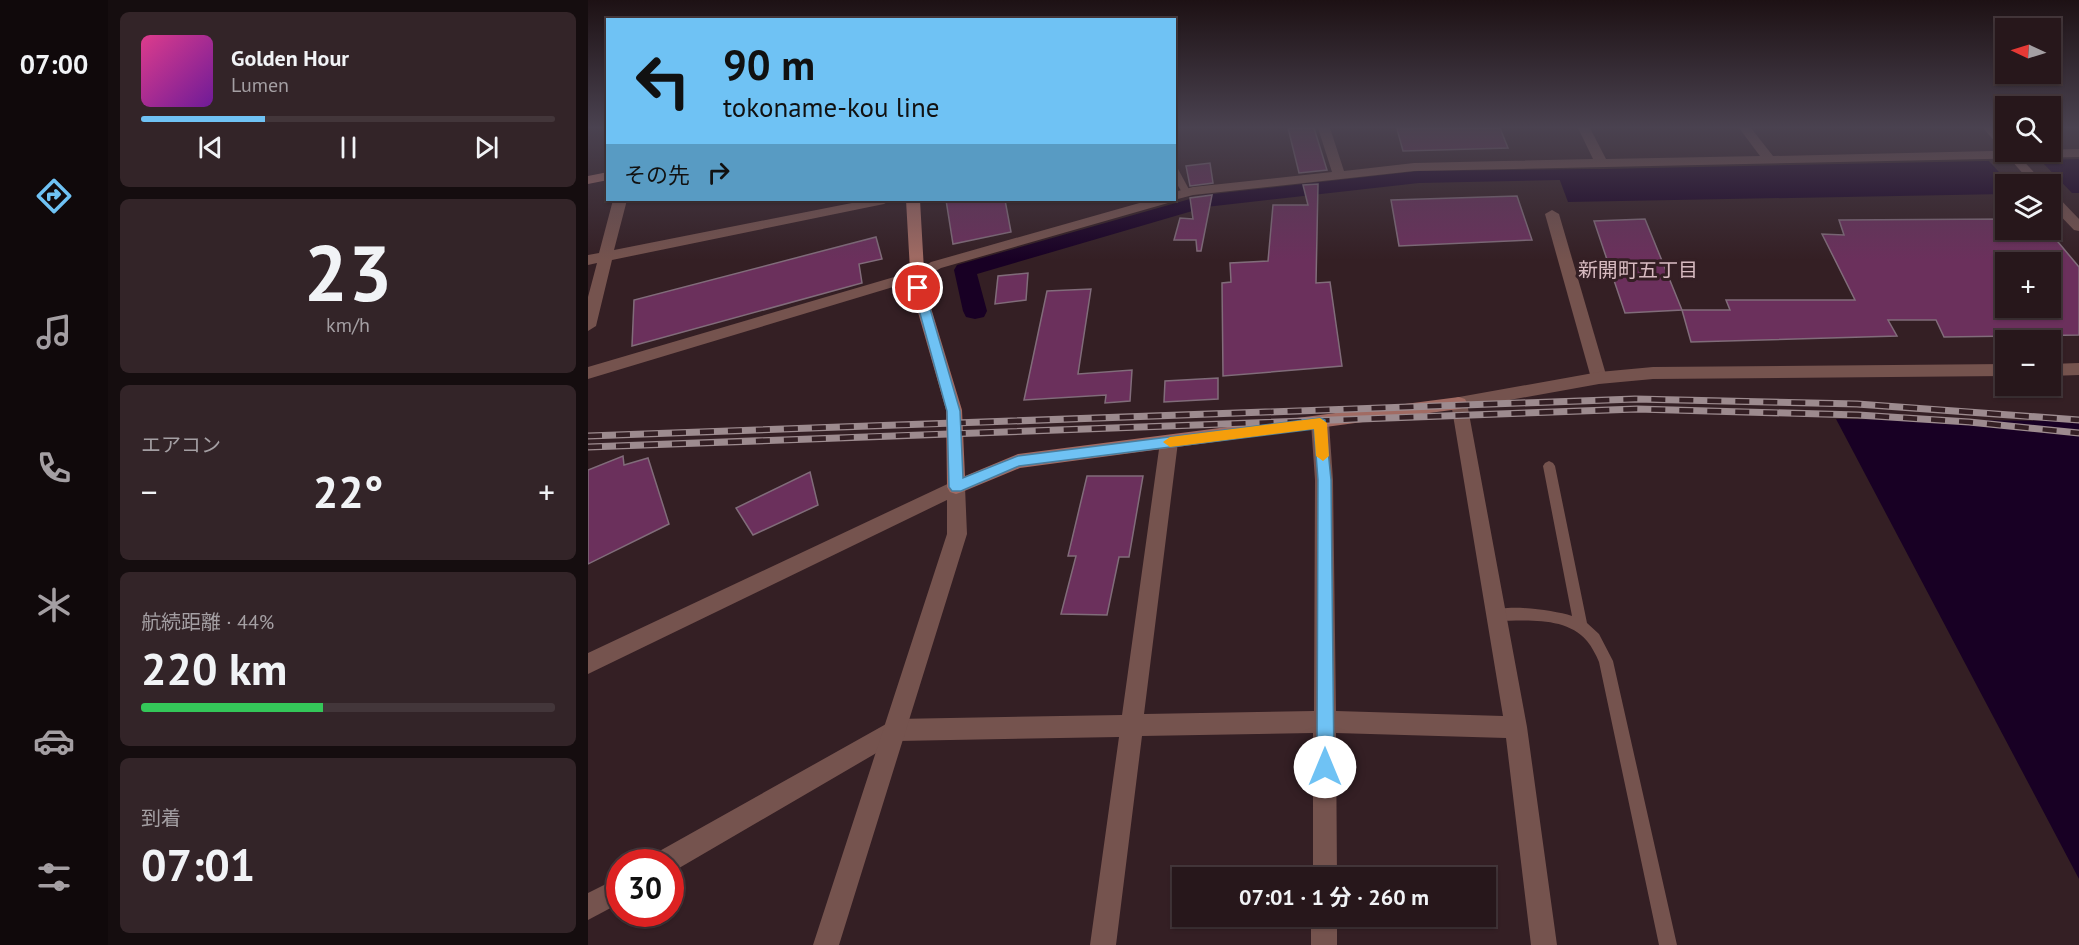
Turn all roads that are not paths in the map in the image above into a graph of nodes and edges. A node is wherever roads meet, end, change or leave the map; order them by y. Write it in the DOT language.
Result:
graph roads {
  1 [pos="1338,172"];
  2 [pos="1366,172"];
  3 [pos="1339,175"];
  4 [pos="606,176"];
  5 [pos="1176,177"];
  6 [pos="588,180"];
  7 [pos="1180,194"];
  8 [pos="620,201"];
  9 [pos="879,201"];
  10 [pos="913,201"];
  11 [pos="1160,201"];
  12 [pos="2061,208"];
  13 [pos="1552,214"];
  14 [pos="2079,227"];
  15 [pos="607,256"];
  16 [pos="588,260"];
  17 [pos="918,275"];
  18 [pos="588,326"];
  19 [pos="2079,369"];
  20 [pos="1995,370"];
  21 [pos="2061,370"];
  22 [pos="588,373"];
  23 [pos="1599,378"];
  24 [pos="1459,403"];
  25 [pos="1320,423"];
  26 [pos="1169,442"];
  27 [pos="1549,466"];
  28 [pos="956,487"];
  29 [pos="1496,615"];
  30 [pos="1581,628"];
  31 [pos="588,664"];
  32 [pos="1326,722"];
  33 [pos="1132,726"];
  34 [pos="1516,728"];
  35 [pos="895,730"];
  36 [pos="684,851"];
  37 [pos="1325,867"];
  38 [pos="606,897"];
  39 [pos="588,907"];
  40 [pos="1324,927"];
  41 [pos="826,945"];
  42 [pos="1103,945"];
  43 [pos="1324,945"];
  44 [pos="1544,945"];
  45 [pos="1668,945"];
  1 -- 3 [label="street"];
  2 -- 3 [label="street"];
  3 -- 7 [label="street"];
  4 -- 6 [label="main road"];
  5 -- 7 [label="lane"];
  8 -- 15 [label="street"];
  9 -- 15 [label="street"];
  10 -- 17 [label="main road"];
  11 -- 17 [label="street"];
  12 -- 14 [label="street"];
  13 -- 23 [label="street"];
  15 -- 16 [label="street"];
  15 -- 18 [label="street"];
  17 -- 22 [label="street"];
  17 -- 28 [label="main road"];
  19 -- 21 [label="street"];
  20 -- 23 [label="street"];
  23 -- 24 [label="street"];
  24 -- 25 [label="main road"];
  24 -- 29 [label="street"];
  25 -- 26 [label="main road"];
  25 -- 32 [label="street"];
  26 -- 28 [label="main road"];
  26 -- 33 [label="street"];
  27 -- 30 [label="lane"];
  28 -- 31 [label="street"];
  28 -- 35 [label="street"];
  29 -- 30 [label="lane"];
  29 -- 34 [label="street"];
  30 -- 45 [label="lane"];
  32 -- 33 [label="street"];
  32 -- 34 [label="street"];
  32 -- 37 [label="street"];
  33 -- 35 [label="street"];
  33 -- 42 [label="street"];
  34 -- 44 [label="street"];
  35 -- 36 [label="street"];
  35 -- 41 [label="street"];
  38 -- 39 [label="street"];
  40 -- 43 [label="street"];
}
